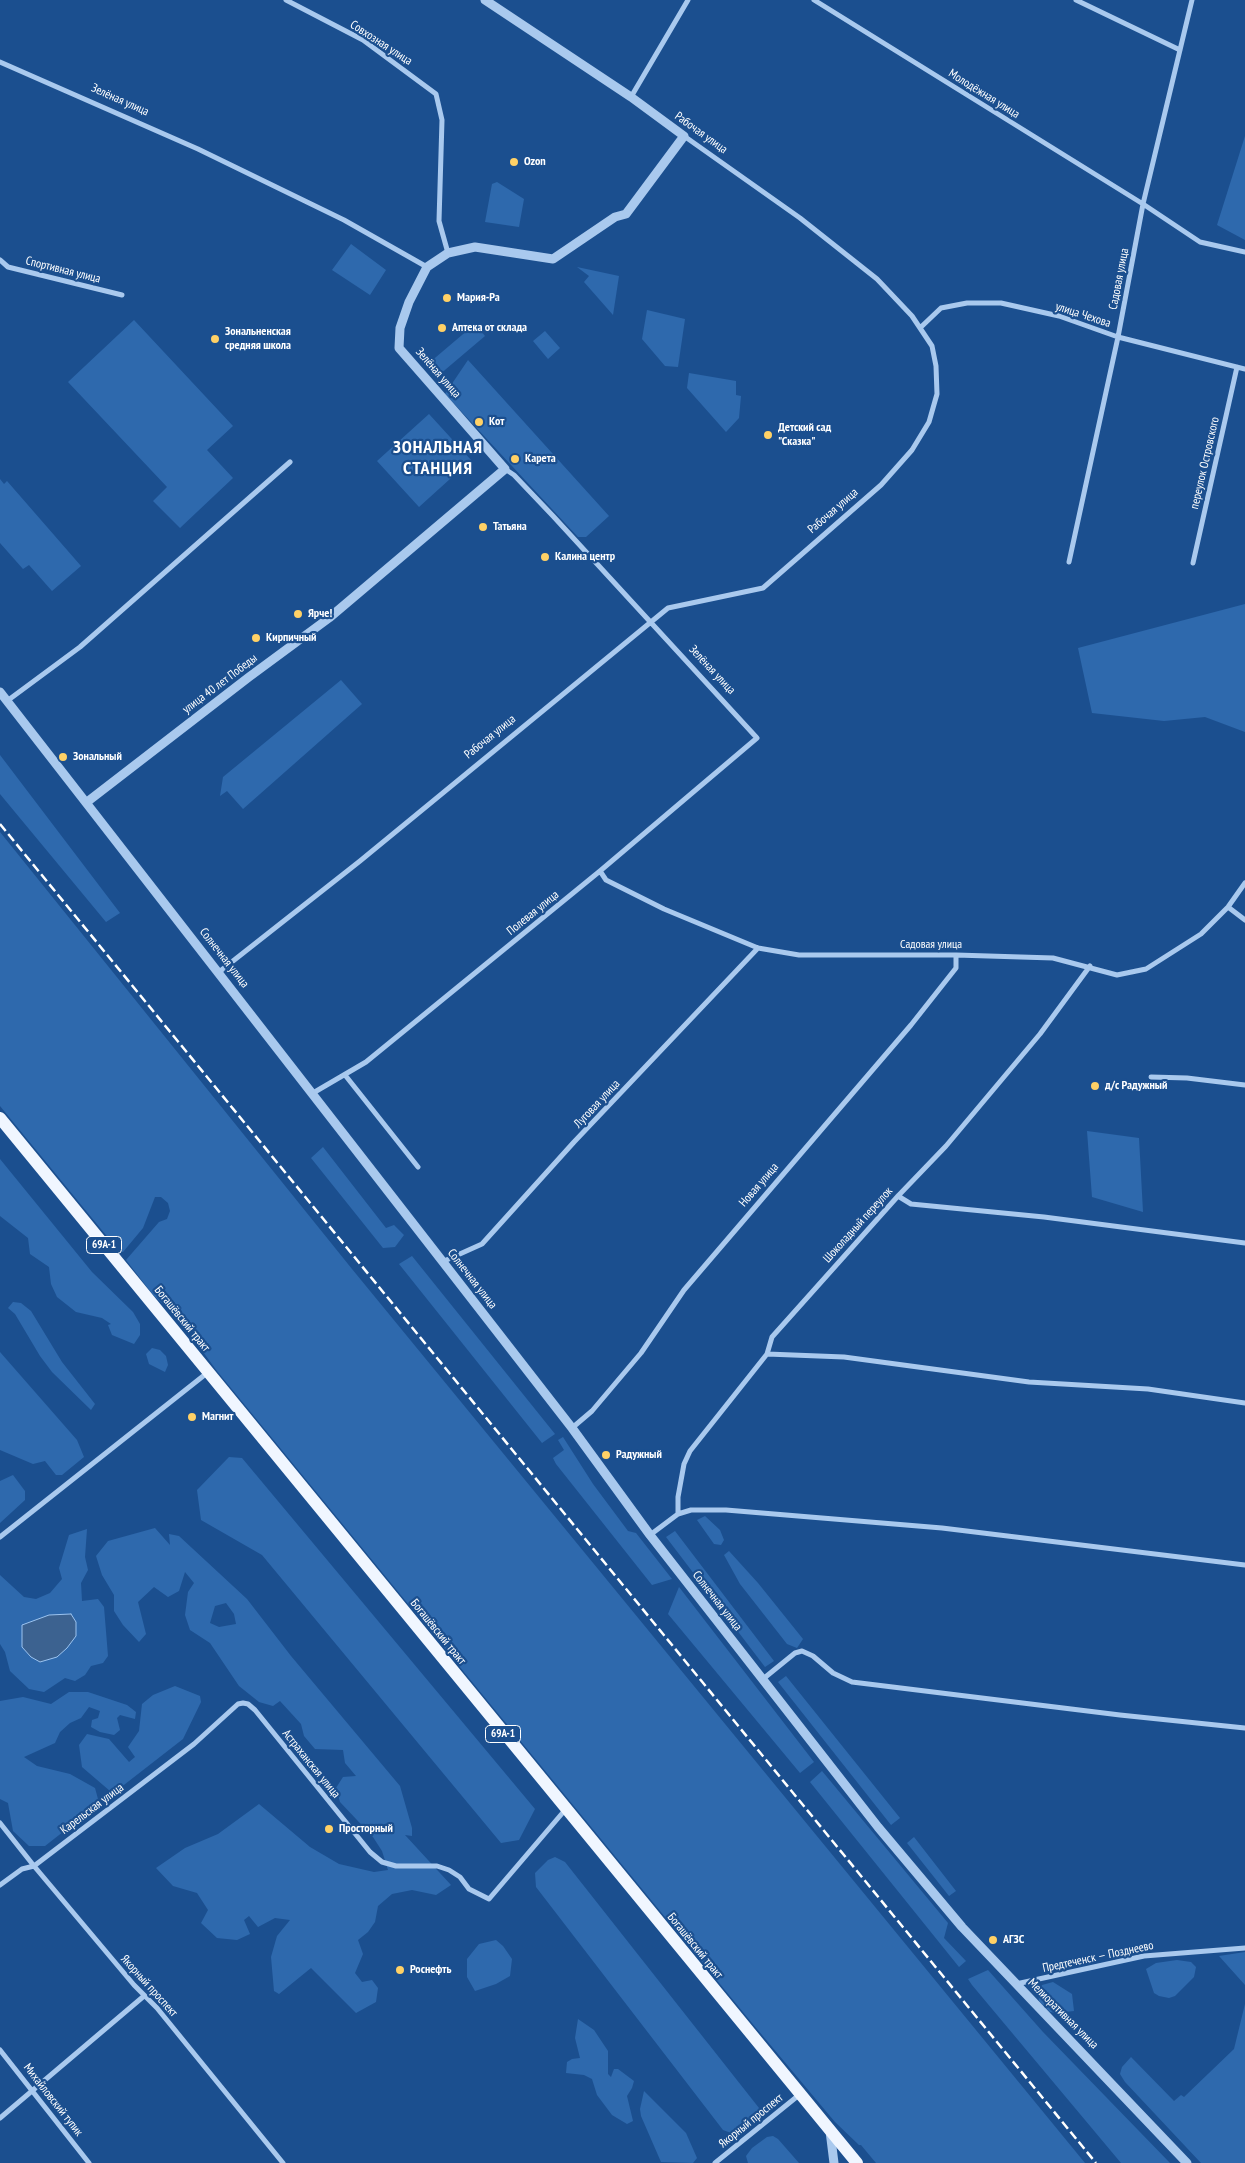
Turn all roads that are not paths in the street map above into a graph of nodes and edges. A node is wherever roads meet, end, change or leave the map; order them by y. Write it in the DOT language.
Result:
graph roads {
  1 [pos="286,0"];
  2 [pos="485,0"];
  3 [pos="688,0"];
  4 [pos="814,0"];
  5 [pos="1076,0"];
  6 [pos="1192,0"];
  7 [pos="1180,50"];
  8 [pos="0,62"];
  9 [pos="631,97"];
  10 [pos="684,136"];
  11 [pos="1144,204"];
  12 [pos="1245,252"];
  13 [pos="448,253"];
  14 [pos="0,260"];
  15 [pos="427,267"];
  16 [pos="122,295"];
  17 [pos="920,328"];
  18 [pos="1118,337"];
  19 [pos="1237,367"];
  20 [pos="1245,369"];
  21 [pos="290,462"];
  22 [pos="505,469"];
  23 [pos="1069,562"];
  24 [pos="1193,563"];
  25 [pos="651,623"];
  26 [pos="0,692"];
  27 [pos="7,701"];
  28 [pos="757,738"];
  29 [pos="87,802"];
  30 [pos="600,872"];
  31 [pos="1245,883"];
  32 [pos="1228,907"];
  33 [pos="1245,920"];
  34 [pos="758,948"];
  35 [pos="956,955"];
  36 [pos="1090,966"];
  37 [pos="219,972"];
  38 [pos="345,1075"];
  39 [pos="1151,1078"];
  40 [pos="1245,1085"];
  41 [pos="313,1093"];
  42 [pos="0,1118"];
  43 [pos="418,1167"];
  44 [pos="898,1196"];
  45 [pos="1245,1243"];
  46 [pos="442,1262"];
  47 [pos="767,1354"];
  48 [pos="208,1373"];
  49 [pos="1245,1403"];
  50 [pos="572,1428"];
  51 [pos="678,1514"];
  52 [pos="650,1535"];
  53 [pos="0,1538"];
  54 [pos="1245,1565"];
  55 [pos="763,1679"];
  56 [pos="1245,1728"];
  57 [pos="194,1744"];
  58 [pos="566,1810"];
  59 [pos="0,1822"];
  60 [pos="34,1866"];
  61 [pos="923,1881"];
  62 [pos="0,1885"];
  63 [pos="1245,1948"];
  64 [pos="1015,1984"];
  65 [pos="144,1996"];
  66 [pos="0,2050"];
  67 [pos="32,2092"];
  68 [pos="800,2094"];
  69 [pos="0,2118"];
  70 [pos="830,2131"];
  71 [pos="89,2163"];
  72 [pos="283,2163"];
  73 [pos="715,2163"];
  74 [pos="834,2163"];
  75 [pos="856,2163"];
  76 [pos="1187,2163"];
  1 -- 13 [label="street, Совхозная улица"];
  2 -- 9 [label="street, Рабочая улица"];
  3 -- 9 [label="street"];
  4 -- 11 [label="street, Молодёжная улица"];
  5 -- 7 [label="street"];
  6 -- 7 [label="street, Садовая улица"];
  7 -- 11 [label="street, Садовая улица"];
  8 -- 15 [label="street, Зелёная улица"];
  9 -- 10 [label="street, Рабочая улица"];
  10 -- 13 [label="street"];
  10 -- 17 [label="street, Рабочая улица"];
  11 -- 12 [label="street, Молодёжная улица"];
  11 -- 18 [label="street, Садовая улица"];
  13 -- 15 [label="street"];
  14 -- 16 [label="street, Спортивная улица"];
  15 -- 22 [label="street, Зелёная улица"];
  17 -- 18 [label="street, улица Чехова"];
  17 -- 25 [label="street, Рабочая улица"];
  18 -- 19 [label="street, улица Чехова"];
  18 -- 23 [label="street, Садовая улица"];
  19 -- 20 [label="street, улица Чехова"];
  19 -- 24 [label="street, переулок Островского"];
  21 -- 27 [label="street"];
  22 -- 25 [label="street, Зелёная улица"];
  22 -- 29 [label="street, улица 40 лет Победы"];
  25 -- 28 [label="street, Зелёная улица"];
  25 -- 37 [label="street, Рабочая улица"];
  26 -- 27 [label="street, Солнечная улица"];
  27 -- 29 [label="street, Солнечная улица"];
  28 -- 30 [label="street, Полевая улица"];
  29 -- 37 [label="street, Солнечная улица"];
  30 -- 34 [label="street, Садовая улица"];
  30 -- 38 [label="street, Полевая улица"];
  31 -- 32 [label="street, Садовая улица"];
  32 -- 33 [label="street"];
  32 -- 36 [label="street, Садовая улица"];
  34 -- 35 [label="street, Садовая улица"];
  34 -- 46 [label="street, Луговая улица"];
  35 -- 36 [label="street, Садовая улица"];
  35 -- 50 [label="street, Новая улица"];
  36 -- 44 [label="street, Шоколадный переулок"];
  37 -- 41 [label="street, Солнечная улица"];
  38 -- 41 [label="street, Полевая улица"];
  38 -- 43 [label="street"];
  39 -- 40 [label="street"];
  41 -- 46 [label="street, Солнечная улица"];
  42 -- 48 [label="main road, Богашёвский тракт / 69А-1"];
  44 -- 45 [label="street"];
  44 -- 47 [label="street, Шоколадный переулок"];
  46 -- 50 [label="street, Солнечная улица"];
  47 -- 49 [label="street"];
  47 -- 51 [label="street, Шоколадный переулок"];
  48 -- 53 [label="street"];
  48 -- 58 [label="main road, Богашёвский тракт / 69А-1"];
  50 -- 52 [label="street, Солнечная улица"];
  51 -- 52 [label="street"];
  51 -- 54 [label="street"];
  52 -- 55 [label="street, Солнечная улица"];
  55 -- 56 [label="street"];
  55 -- 61 [label="street, Солнечная улица"];
  57 -- 58 [label="street, Астраханская улица"];
  57 -- 60 [label="street, Карельская улица"];
  58 -- 68 [label="main road, Богашёвский тракт / 69А-1"];
  59 -- 60 [label="street, Якорный проспект"];
  60 -- 62 [label="street, Карельская улица"];
  60 -- 65 [label="street, Якорный проспект"];
  61 -- 64 [label="street, Мелиоративная улица"];
  63 -- 64 [label="street, Предтеченск — Позднеево"];
  64 -- 76 [label="street, Мелиоративная улица"];
  65 -- 67 [label="street"];
  65 -- 72 [label="street, Якорный проспект"];
  66 -- 67 [label="street, Михайловский тупик"];
  67 -- 69 [label="street"];
  67 -- 71 [label="street, Михайловский тупик"];
  68 -- 70 [label="main road, Богашёвский тракт / 69А-1"];
  68 -- 73 [label="street, Якорный проспект"];
  70 -- 74 [label="street"];
  70 -- 75 [label="main road, Богашёвский тракт / 69А-1"];
}
